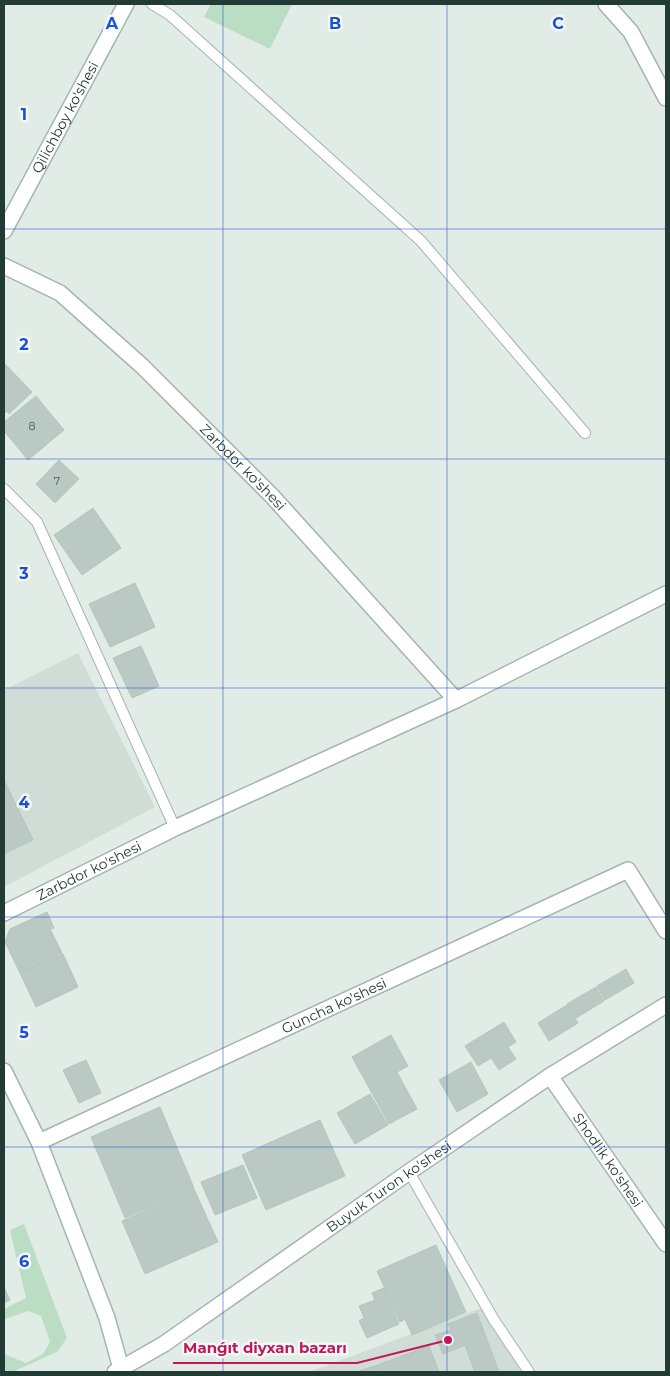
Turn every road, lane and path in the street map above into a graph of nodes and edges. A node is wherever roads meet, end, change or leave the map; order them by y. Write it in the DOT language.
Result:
graph roads {
  1 [pos="126,4"];
  2 [pos="152,4"];
  3 [pos="606,4"];
  4 [pos="666,98"];
  5 [pos="4,231"];
  6 [pos="4,266"];
  7 [pos="585,433"];
  8 [pos="4,489"];
  9 [pos="666,594"];
  10 [pos="456,700"];
  11 [pos="175,828"];
  12 [pos="4,913"];
  13 [pos="666,930"];
  14 [pos="666,1005"];
  15 [pos="4,1071"];
  16 [pos="550,1076"];
  17 [pos="39,1142"];
  18 [pos="408,1172"];
  19 [pos="666,1244"];
  20 [pos="120,1371"];
  21 [pos="530,1372"];
  1 -- 5 [label="street, Qilichboy ko'shesi"];
  2 -- 7 [label="lane"];
  3 -- 4 [label="street"];
  6 -- 10 [label="street, Zarbdor ko'shesi"];
  8 -- 11 [label="lane"];
  9 -- 10 [label="street, Zarbdor ko'shesi"];
  10 -- 11 [label="street, Zarbdor ko'shesi"];
  11 -- 12 [label="street, Zarbdor ko'shesi"];
  13 -- 17 [label="street, Guncha ko'shesi"];
  14 -- 16 [label="street, Buyuk Turon ko'shesi"];
  15 -- 17 [label="street"];
  16 -- 18 [label="street, Buyuk Turon ko'shesi"];
  16 -- 19 [label="street, Shodlik ko'shesi"];
  17 -- 20 [label="street"];
  18 -- 20 [label="street, Buyuk Turon ko'shesi"];
  18 -- 21 [label="lane"];
}
